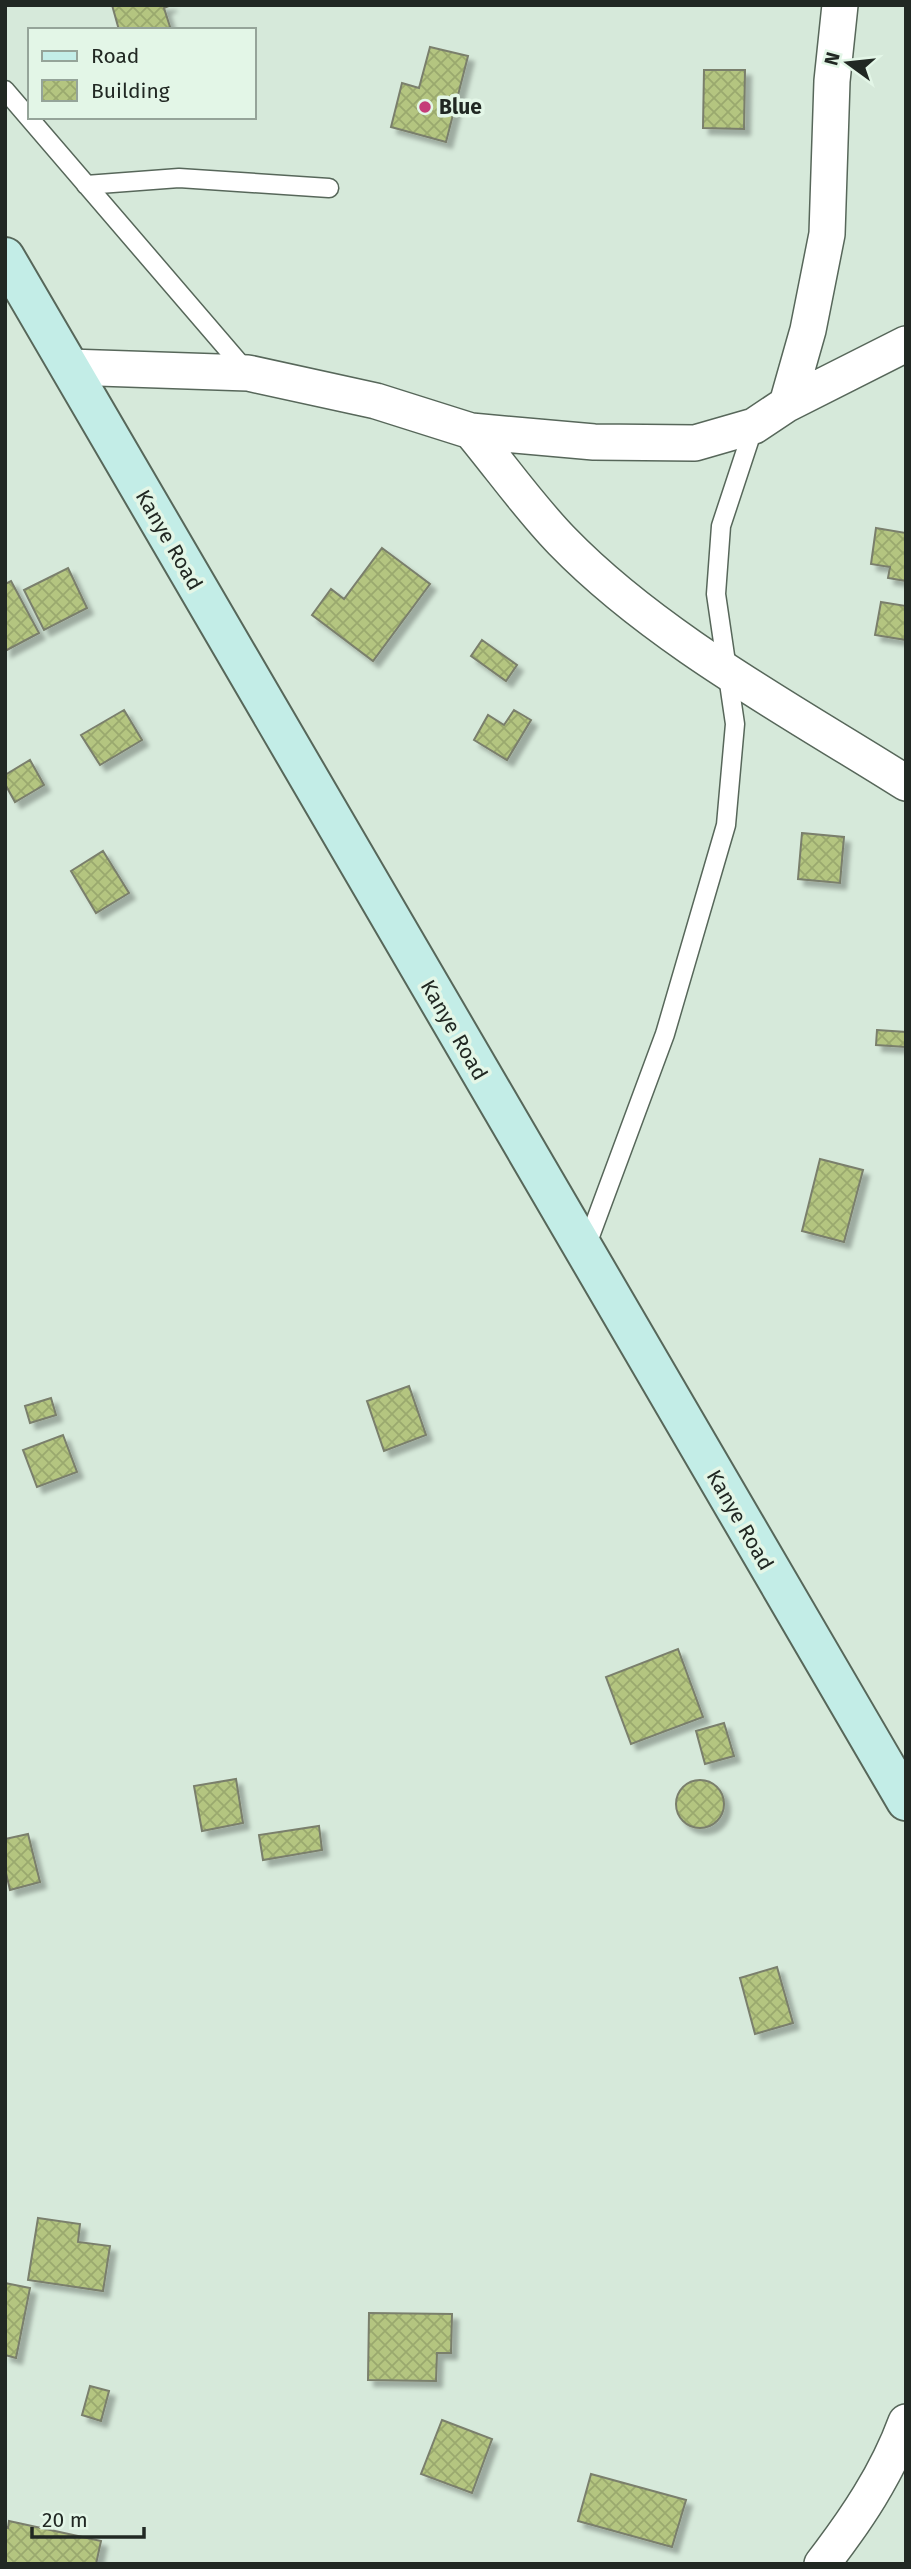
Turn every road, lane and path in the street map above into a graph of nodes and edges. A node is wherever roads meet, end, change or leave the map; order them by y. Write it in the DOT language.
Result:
graph roads {
  1 [pos="840,5"];
  2 [pos="5,90"];
  3 [pos="28,117"];
  4 [pos="29,119"];
  5 [pos="86,186"];
  6 [pos="329,188"];
  7 [pos="6,259"];
  8 [pos="906,344"];
  9 [pos="69,367"];
  10 [pos="248,373"];
  11 [pos="787,404"];
  12 [pos="754,426"];
  13 [pos="471,431"];
  14 [pos="725,669"];
  15 [pos="906,783"];
  16 [pos="584,1254"];
  17 [pos="863,1729"];
  18 [pos="906,1774"];
  19 [pos="906,1801"];
  20 [pos="906,2422"];
  21 [pos="822,2564"];
  1 -- 11 [label="street"];
  2 -- 3 [label="lane"];
  4 -- 5 [label="lane"];
  5 -- 6 [label="lane"];
  5 -- 10 [label="lane"];
  7 -- 9 [label="main road, Kanye Road"];
  8 -- 11 [label="street"];
  9 -- 10 [label="street"];
  9 -- 16 [label="main road, Kanye Road"];
  10 -- 13 [label="street"];
  11 -- 12 [label="street"];
  12 -- 13 [label="street"];
  12 -- 14 [label="lane"];
  13 -- 14 [label="street"];
  14 -- 15 [label="street"];
  14 -- 16 [label="lane"];
  16 -- 17 [label="main road, Kanye Road"];
  17 -- 18 [label="lane"];
  17 -- 19 [label="main road, Kanye Road"];
  20 -- 21 [label="street"];
}
